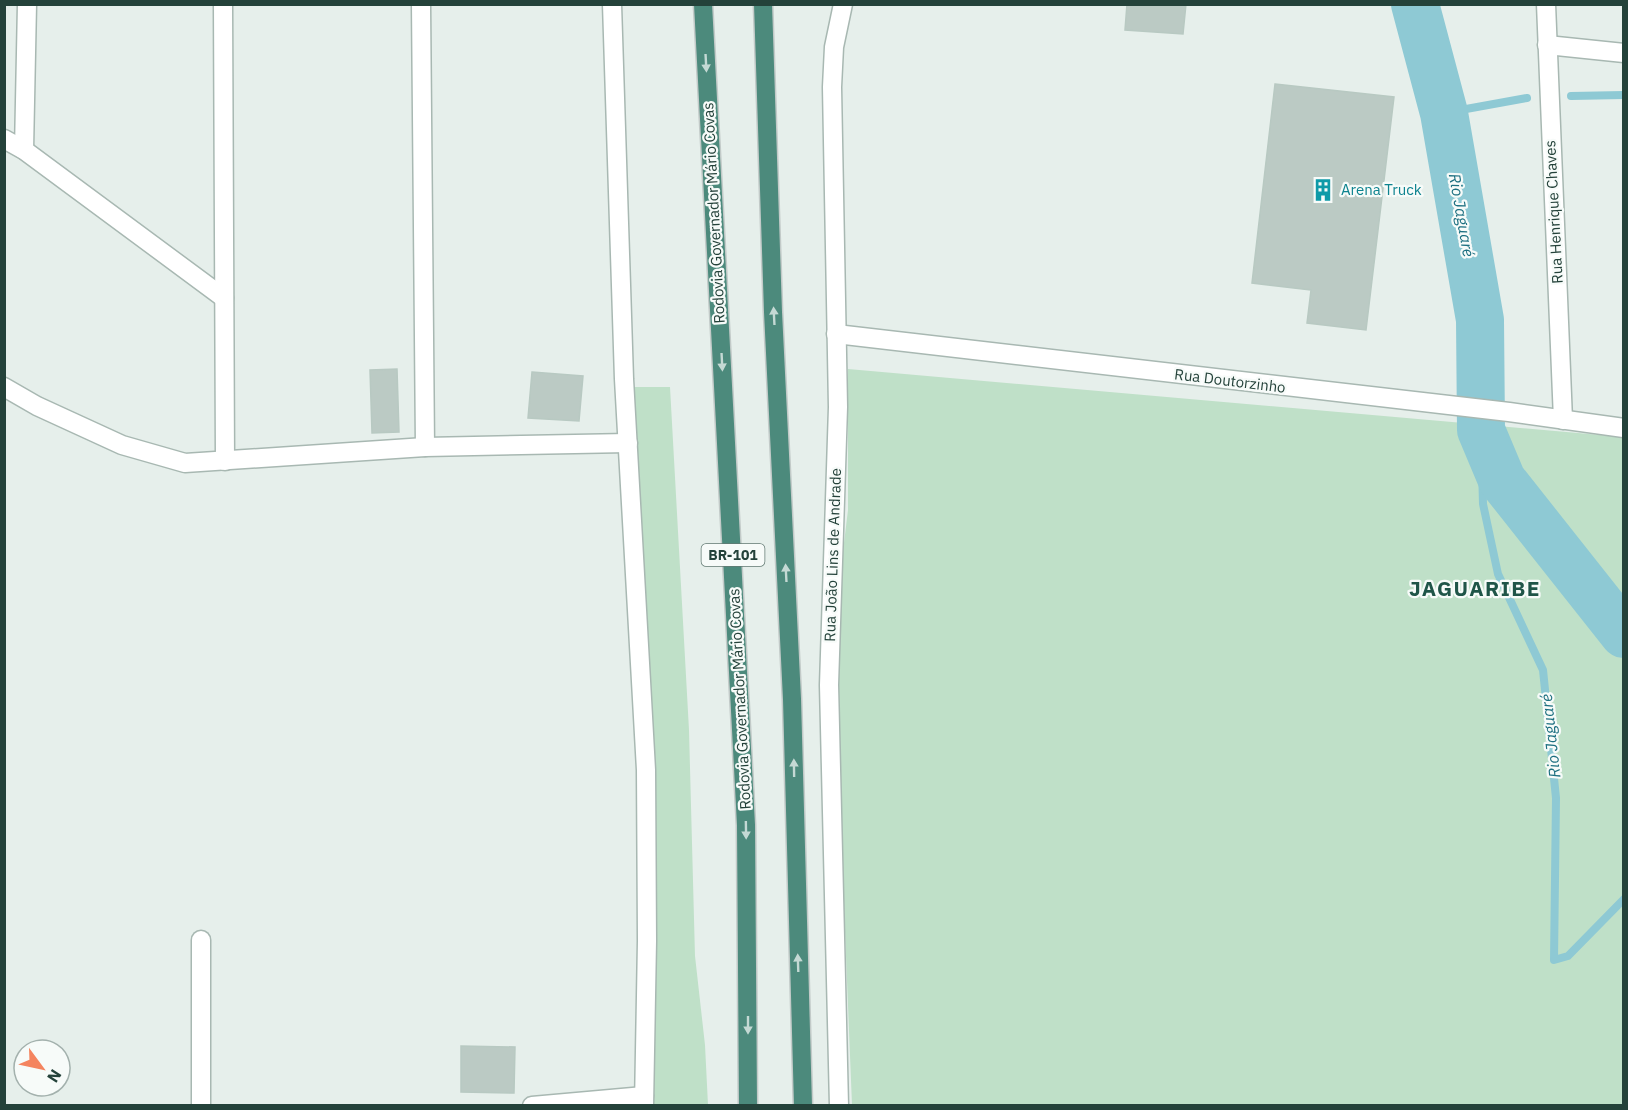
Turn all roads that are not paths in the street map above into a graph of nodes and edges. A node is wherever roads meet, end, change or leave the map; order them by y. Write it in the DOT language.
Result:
graph roads {
  1 [pos="27,4"];
  2 [pos="223,4"];
  3 [pos="421,4"];
  4 [pos="612,4"];
  5 [pos="703,4"];
  6 [pos="763,4"];
  7 [pos="843,4"];
  8 [pos="1546,4"];
  9 [pos="1546,45"];
  10 [pos="1623,53"];
  11 [pos="4,139"];
  12 [pos="24,150"];
  13 [pos="224,298"];
  14 [pos="836,334"];
  15 [pos="4,387"];
  16 [pos="1563,420"];
  17 [pos="1623,428"];
  18 [pos="628,443"];
  19 [pos="425,447"];
  20 [pos="225,461"];
  21 [pos="201,940"];
  22 [pos="644,1101"];
  23 [pos="201,1106"];
  24 [pos="532,1106"];
  25 [pos="748,1106"];
  26 [pos="803,1106"];
  27 [pos="839,1106"];
  1 -- 12 [label="street"];
  2 -- 13 [label="street"];
  3 -- 19 [label="street"];
  4 -- 18 [label="street"];
  5 -- 25 [label="highway, Rodovia Governador Mário Covas / BR-101, one-way"];
  26 -- 6 [label="highway, BR-101, one-way"];
  7 -- 14 [label="street, Rua João Lins de Andrade"];
  8 -- 9 [label="street, Rua Henrique Chaves"];
  9 -- 10 [label="street"];
  9 -- 16 [label="street, Rua Henrique Chaves"];
  11 -- 12 [label="street"];
  12 -- 13 [label="street"];
  13 -- 20 [label="street"];
  14 -- 16 [label="street, Rua Doutorzinho"];
  14 -- 27 [label="street, Rua João Lins de Andrade"];
  15 -- 20 [label="street"];
  16 -- 17 [label="street, Rua Doutorzinho"];
  18 -- 19 [label="street"];
  18 -- 22 [label="street"];
  19 -- 20 [label="street"];
  21 -- 23 [label="street"];
  22 -- 24 [label="street"];
}
